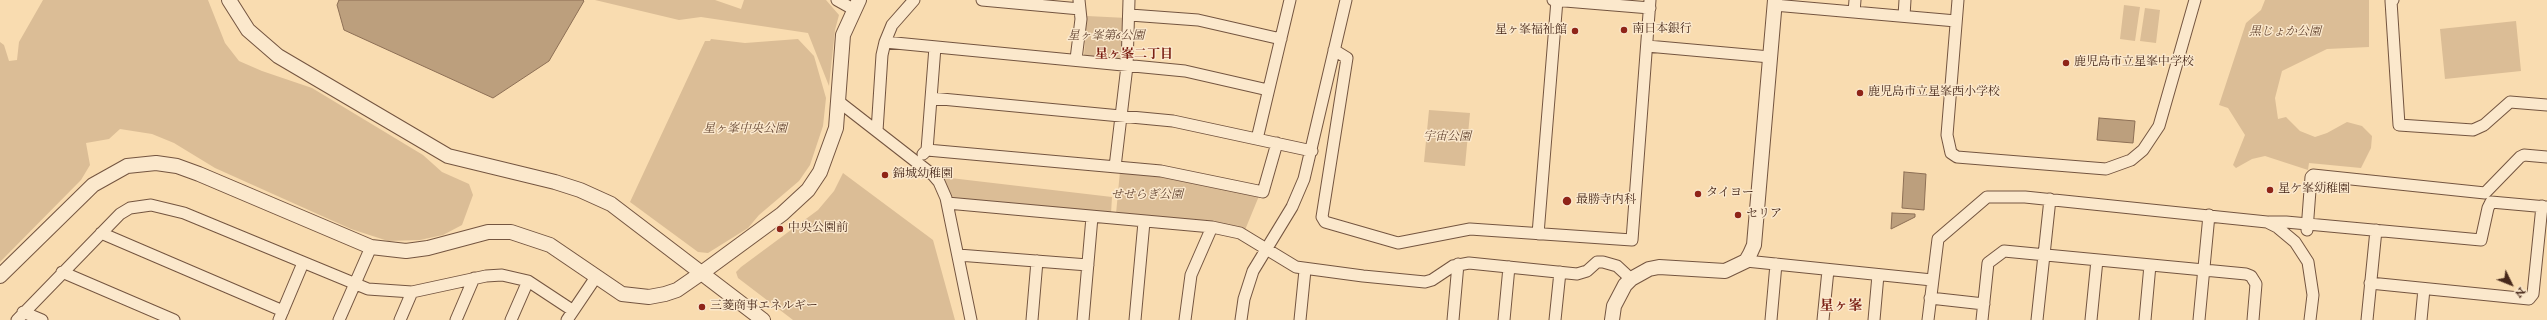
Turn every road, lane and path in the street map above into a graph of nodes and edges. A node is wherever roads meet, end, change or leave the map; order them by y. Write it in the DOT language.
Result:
graph roads {
  1 [pos="229,0"];
  2 [pos="837,0"];
  3 [pos="914,0"];
  4 [pos="982,0"];
  5 [pos="1129,0"];
  6 [pos="1290,0"];
  7 [pos="1346,0"];
  8 [pos="1553,0"];
  9 [pos="1557,0"];
  10 [pos="1854,0"];
  11 [pos="1905,0"];
  12 [pos="1958,0"];
  13 [pos="2195,0"];
  14 [pos="2393,0"];
  15 [pos="1775,3"];
  16 [pos="856,4"];
  17 [pos="1650,4"];
  18 [pos="1080,5"];
  19 [pos="1854,12"];
  20 [pos="1130,15"];
  21 [pos="1904,16"];
  22 [pos="1956,21"];
  23 [pos="1281,38"];
  24 [pos="885,42"];
  25 [pos="1647,46"];
  26 [pos="935,47"];
  27 [pos="1334,50"];
  28 [pos="1770,57"];
  29 [pos="1076,59"];
  30 [pos="1127,66"];
  31 [pos="1268,90"];
  32 [pos="931,98"];
  33 [pos="838,101"];
  34 [pos="2547,105"];
  35 [pos="1120,116"];
  36 [pos="877,131"];
  37 [pos="1257,139"];
  38 [pos="1277,143"];
  39 [pos="927,150"];
  40 [pos="1312,150"];
  41 [pos="2547,157"];
  42 [pos="916,161"];
  43 [pos="1115,167"];
  44 [pos="2050,199"];
  45 [pos="947,203"];
  46 [pos="2544,206"];
  47 [pos="2209,215"];
  48 [pos="1092,217"];
  49 [pos="1144,222"];
  50 [pos="2267,222"];
  51 [pos="1212,227"];
  52 [pos="2307,227"];
  53 [pos="2376,230"];
  54 [pos="101,234"];
  55 [pos="1538,234"];
  56 [pos="371,247"];
  57 [pos="1266,248"];
  58 [pos="958,255"];
  59 [pos="2044,255"];
  60 [pos="2097,260"];
  61 [pos="1037,261"];
  62 [pos="1746,262"];
  63 [pos="303,263"];
  64 [pos="1458,264"];
  65 [pos="1776,264"];
  66 [pos="2150,265"];
  67 [pos="1088,266"];
  68 [pos="1509,267"];
  69 [pos="1305,270"];
  70 [pos="1828,270"];
  71 [pos="2204,270"];
  72 [pos="62,272"];
  73 [pos="703,272"];
  74 [pos="1560,272"];
  75 [pos="1878,275"];
  76 [pos="0,276"];
  77 [pos="596,277"];
  78 [pos="474,278"];
  79 [pos="1631,279"];
  80 [pos="1932,280"];
  81 [pos="528,281"];
  82 [pos="2370,283"];
  83 [pos="354,285"];
  84 [pos="2424,288"];
  85 [pos="412,292"];
  86 [pos="1930,298"];
  87 [pos="1984,304"];
  88 [pos="570,315"];
  89 [pos="20,316"];
  90 [pos="281,316"];
  91 [pos="42,320"];
  92 [pos="174,320"];
  93 [pos="339,320"];
  94 [pos="400,320"];
  95 [pos="456,320"];
  96 [pos="511,320"];
  97 [pos="763,320"];
  98 [pos="971,320"];
  99 [pos="1032,320"];
  100 [pos="1083,320"];
  101 [pos="1135,320"];
  102 [pos="1185,320"];
  103 [pos="1241,320"];
  104 [pos="1300,320"];
  105 [pos="1453,320"];
  106 [pos="1504,320"];
  107 [pos="1555,320"];
  108 [pos="1613,320"];
  109 [pos="1771,320"];
  110 [pos="1823,320"];
  111 [pos="1874,320"];
  112 [pos="1928,320"];
  113 [pos="1982,320"];
  114 [pos="2037,320"];
  115 [pos="2091,320"];
  116 [pos="2145,320"];
  117 [pos="2199,320"];
  118 [pos="2253,320"];
  119 [pos="2310,320"];
  120 [pos="2367,320"];
  121 [pos="2421,320"];
  1 -- 73 [label="street"];
  2 -- 16 [label="street"];
  3 -- 24 [label="street"];
  4 -- 18 [label="street"];
  5 -- 20 [label="street"];
  6 -- 23 [label="street"];
  7 -- 27 [label="street"];
  8 -- 9 [label="street"];
  9 -- 17 [label="street"];
  9 -- 55 [label="street"];
  10 -- 19 [label="street"];
  11 -- 21 [label="street"];
  12 -- 22 [label="street"];
  13 -- 22 [label="street"];
  14 -- 34 [label="street"];
  15 -- 19 [label="street"];
  15 -- 28 [label="street"];
  16 -- 33 [label="street"];
  17 -- 25 [label="street"];
  18 -- 29 [label="street"];
  19 -- 21 [label="street"];
  20 -- 23 [label="street"];
  20 -- 30 [label="street"];
  21 -- 22 [label="street"];
  23 -- 31 [label="street"];
  24 -- 26 [label="street"];
  24 -- 36 [label="street"];
  25 -- 28 [label="street"];
  25 -- 55 [label="street"];
  26 -- 29 [label="street"];
  26 -- 32 [label="street"];
  27 -- 40 [label="street"];
  27 -- 55 [label="street"];
  28 -- 62 [label="street"];
  29 -- 30 [label="street"];
  30 -- 31 [label="street"];
  30 -- 35 [label="street"];
  31 -- 37 [label="street"];
  32 -- 35 [label="street"];
  32 -- 39 [label="street"];
  33 -- 36 [label="street"];
  33 -- 73 [label="street"];
  35 -- 37 [label="street"];
  35 -- 43 [label="street"];
  36 -- 42 [label="street"];
  37 -- 38 [label="street"];
  38 -- 40 [label="street"];
  38 -- 43 [label="street"];
  39 -- 42 [label="street"];
  39 -- 43 [label="street"];
  40 -- 57 [label="street"];
  41 -- 52 [label="street"];
  42 -- 45 [label="street"];
  44 -- 47 [label="street"];
  44 -- 59 [label="street"];
  44 -- 80 [label="street"];
  45 -- 48 [label="street"];
  45 -- 58 [label="street"];
  46 -- 53 [label="street"];
  46 -- 84 [label="street"];
  47 -- 50 [label="street"];
  47 -- 71 [label="street"];
  48 -- 49 [label="street"];
  48 -- 67 [label="street"];
  49 -- 51 [label="street"];
  49 -- 101 [label="street"];
  50 -- 52 [label="street"];
  50 -- 119 [label="street"];
  51 -- 57 [label="street"];
  51 -- 102 [label="street"];
  52 -- 53 [label="street"];
  53 -- 82 [label="street"];
  54 -- 63 [label="street"];
  54 -- 72 [label="street"];
  54 -- 90 [label="street"];
  56 -- 76 [label="street"];
  56 -- 77 [label="street"];
  56 -- 83 [label="street"];
  57 -- 69 [label="street"];
  57 -- 103 [label="street"];
  58 -- 61 [label="street"];
  58 -- 98 [label="street"];
  59 -- 60 [label="street"];
  59 -- 87 [label="street"];
  59 -- 114 [label="street"];
  60 -- 66 [label="street"];
  60 -- 115 [label="street"];
  61 -- 67 [label="street"];
  61 -- 99 [label="street"];
  62 -- 65 [label="street"];
  62 -- 79 [label="street"];
  63 -- 83 [label="street"];
  63 -- 90 [label="street"];
  64 -- 68 [label="street"];
  64 -- 69 [label="street"];
  64 -- 105 [label="street"];
  65 -- 70 [label="street"];
  65 -- 109 [label="street"];
  66 -- 71 [label="street"];
  66 -- 116 [label="street"];
  67 -- 100 [label="street"];
  68 -- 74 [label="street"];
  68 -- 106 [label="street"];
  69 -- 104 [label="street"];
  70 -- 75 [label="street"];
  70 -- 110 [label="street"];
  71 -- 117 [label="street"];
  71 -- 118 [label="street"];
  72 -- 89 [label="street"];
  72 -- 92 [label="street"];
  73 -- 77 [label="street"];
  73 -- 97 [label="street"];
  74 -- 79 [label="street"];
  74 -- 107 [label="street"];
  75 -- 80 [label="street"];
  75 -- 111 [label="street"];
  77 -- 88 [label="street"];
  78 -- 81 [label="street"];
  78 -- 85 [label="street"];
  78 -- 95 [label="street"];
  79 -- 108 [label="street"];
  80 -- 86 [label="street"];
  81 -- 88 [label="street"];
  81 -- 96 [label="street"];
  82 -- 84 [label="street"];
  82 -- 120 [label="street"];
  83 -- 85 [label="street"];
  83 -- 93 [label="street"];
  84 -- 121 [label="street"];
  85 -- 94 [label="street"];
  86 -- 87 [label="street"];
  86 -- 112 [label="street"];
  87 -- 113 [label="street"];
  89 -- 91 [label="street"];
}
